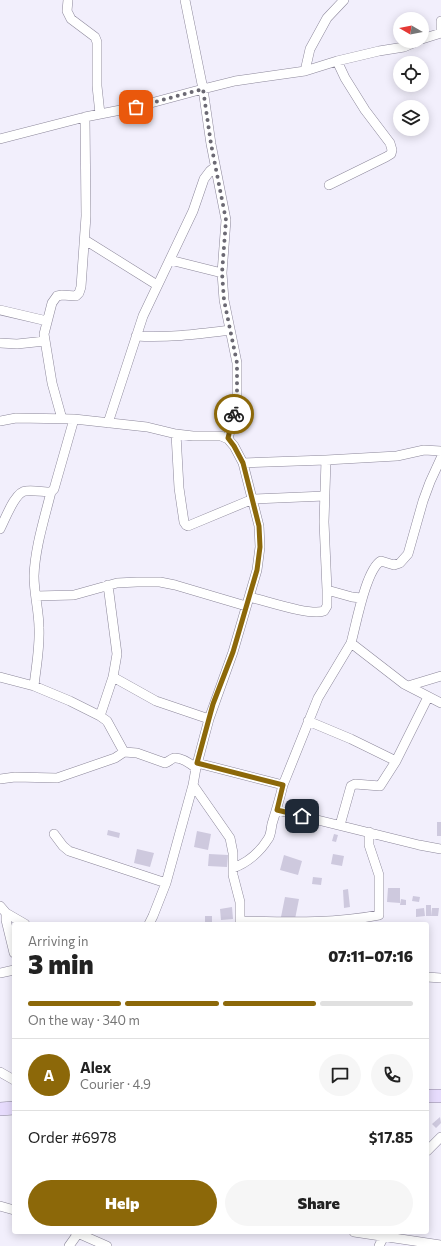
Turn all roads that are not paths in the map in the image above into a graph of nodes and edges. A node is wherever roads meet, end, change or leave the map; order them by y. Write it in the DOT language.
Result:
graph roads {
  1 [pos="68,0"];
  2 [pos="185,0"];
  3 [pos="344,0"];
  4 [pos="441,20"];
  5 [pos="441,33"];
  6 [pos="429,37"];
  7 [pos="398,48"];
  8 [pos="337,61"];
  9 [pos="305,71"];
  10 [pos="203,89"];
  11 [pos="100,114"];
  12 [pos="85,117"];
  13 [pos="0,140"];
  14 [pos="215,167"];
  15 [pos="329,184"];
  16 [pos="85,240"];
  17 [pos="170,260"];
  18 [pos="222,273"];
  19 [pos="157,285"];
  20 [pos="0,310"];
  21 [pos="47,321"];
  22 [pos="230,330"];
  23 [pos="136,336"];
  24 [pos="45,342"];
  25 [pos="0,343"];
  26 [pos="62,419"];
  27 [pos="74,420"];
  28 [pos="0,421"];
  29 [pos="108,423"];
  30 [pos="176,434"];
  31 [pos="228,438"];
  32 [pos="441,451"];
  33 [pos="441,458"];
  34 [pos="326,460"];
  35 [pos="243,463"];
  36 [pos="51,492"];
  37 [pos="325,496"];
  38 [pos="253,498"];
  39 [pos="4,514"];
  40 [pos="0,529"];
  41 [pos="108,585"];
  42 [pos="327,590"];
  43 [pos="36,596"];
  44 [pos="249,597"];
  45 [pos="361,598"];
  46 [pos="246,606"];
  47 [pos="351,643"];
  48 [pos="0,676"];
  49 [pos="441,676"];
  50 [pos="113,677"];
  51 [pos="34,686"];
  52 [pos="408,686"];
  53 [pos="428,697"];
  54 [pos="441,703"];
  55 [pos="100,716"];
  56 [pos="208,719"];
  57 [pos="308,721"];
  58 [pos="124,752"];
  59 [pos="396,761"];
  60 [pos="196,765"];
  61 [pos="0,779"];
  62 [pos="193,785"];
  63 [pos="283,785"];
  64 [pos="277,810"];
  65 [pos="340,825"];
  66 [pos="369,832"];
  67 [pos="54,834"];
  68 [pos="441,849"];
  69 [pos="233,868"];
  70 [pos="166,882"];
  71 [pos="3,910"];
  72 [pos="380,920"];
  73 [pos="22,922"];
  74 [pos="150,922"];
  75 [pos="240,922"];
  76 [pos="282,922"];
  77 [pos="12,945"];
  78 [pos="12,971"];
  79 [pos="0,974"];
  80 [pos="429,977"];
  81 [pos="441,978"];
  82 [pos="0,1072"];
  83 [pos="12,1079"];
  84 [pos="429,1096"];
  85 [pos="441,1096"];
  86 [pos="12,1108"];
  87 [pos="0,1109"];
  88 [pos="441,1137"];
  89 [pos="429,1149"];
  90 [pos="0,1206"];
  91 [pos="12,1209"];
  92 [pos="76,1234"];
  93 [pos="81,1234"];
  94 [pos="385,1234"];
  95 [pos="441,1245"];
  96 [pos="69,1246"];
  97 [pos="107,1246"];
  98 [pos="379,1246"];
  1 -- 11 [label="street"];
  2 -- 10 [label="street"];
  3 -- 9 [label="street"];
  4 -- 5 [label="street"];
  5 -- 6 [label="street"];
  7 -- 8 [label="street"];
  8 -- 9 [label="street"];
  8 -- 15 [label="street"];
  9 -- 10 [label="street"];
  10 -- 11 [label="street"];
  10 -- 14 [label="street"];
  11 -- 12 [label="street"];
  12 -- 13 [label="street"];
  12 -- 16 [label="street"];
  14 -- 17 [label="street"];
  14 -- 18 [label="street"];
  16 -- 19 [label="street"];
  16 -- 21 [label="street"];
  17 -- 18 [label="street"];
  17 -- 19 [label="street"];
  18 -- 22 [label="street"];
  19 -- 23 [label="street"];
  20 -- 21 [label="street"];
  21 -- 24 [label="street"];
  22 -- 23 [label="street"];
  22 -- 31 [label="street"];
  23 -- 29 [label="street"];
  24 -- 25 [label="street"];
  24 -- 26 [label="street"];
  26 -- 27 [label="street"];
  26 -- 28 [label="street"];
  27 -- 29 [label="street"];
  27 -- 36 [label="street"];
  29 -- 30 [label="street"];
  30 -- 31 [label="street"];
  30 -- 38 [label="street"];
  31 -- 35 [label="street"];
  32 -- 34 [label="street"];
  33 -- 45 [label="street"];
  34 -- 35 [label="street"];
  34 -- 37 [label="street"];
  35 -- 38 [label="street"];
  36 -- 39 [label="street"];
  36 -- 43 [label="street"];
  37 -- 38 [label="street"];
  37 -- 42 [label="street"];
  38 -- 44 [label="street"];
  39 -- 40 [label="street"];
  41 -- 43 [label="street"];
  41 -- 46 [label="street"];
  41 -- 50 [label="street"];
  42 -- 44 [label="street"];
  42 -- 45 [label="street"];
  43 -- 51 [label="street"];
  44 -- 46 [label="street"];
  45 -- 47 [label="street"];
  46 -- 56 [label="street"];
  47 -- 52 [label="street"];
  47 -- 57 [label="street"];
  48 -- 51 [label="street"];
  49 -- 52 [label="street"];
  50 -- 55 [label="street"];
  50 -- 56 [label="street"];
  51 -- 55 [label="street"];
  52 -- 53 [label="street"];
  53 -- 54 [label="street"];
  53 -- 59 [label="street"];
  55 -- 58 [label="street"];
  56 -- 60 [label="street"];
  57 -- 59 [label="street"];
  57 -- 63 [label="street"];
  58 -- 60 [label="street"];
  58 -- 61 [label="street"];
  59 -- 65 [label="street"];
  60 -- 62 [label="street"];
  60 -- 63 [label="street"];
  62 -- 69 [label="street"];
  62 -- 70 [label="street"];
  63 -- 64 [label="street"];
  64 -- 65 [label="street"];
  64 -- 69 [label="street"];
  65 -- 66 [label="street"];
  66 -- 68 [label="street"];
  66 -- 72 [label="street"];
  67 -- 70 [label="street"];
  69 -- 75 [label="street"];
  70 -- 74 [label="street"];
  71 -- 73 [label="street"];
  71 -- 77 [label="street"];
  72 -- 76 [label="street"];
  78 -- 79 [label="street"];
  80 -- 81 [label="street"];
  82 -- 83 [label="street"];
  84 -- 85 [label="street"];
  86 -- 87 [label="street"];
  88 -- 89 [label="street"];
  90 -- 91 [label="street"];
  92 -- 96 [label="street"];
  93 -- 97 [label="street"];
  94 -- 95 [label="street"];
  94 -- 98 [label="street"];
}
